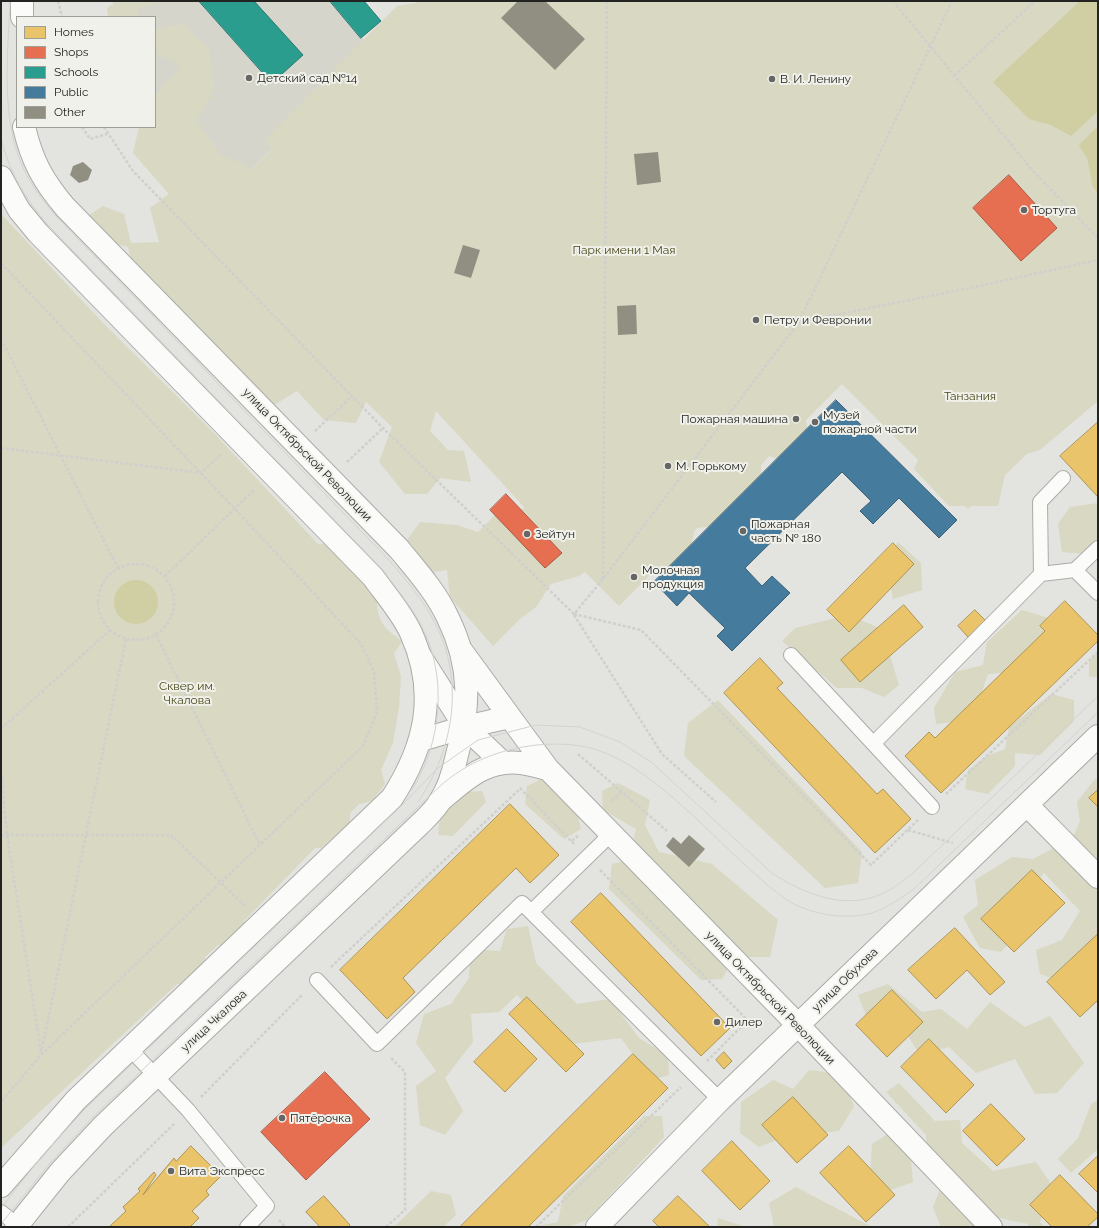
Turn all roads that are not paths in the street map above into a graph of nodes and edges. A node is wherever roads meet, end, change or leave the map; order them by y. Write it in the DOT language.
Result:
graph roads {
  1 [pos="22,1"];
  2 [pos="22,16"];
  3 [pos="24,128"];
  4 [pos="1,177"];
  5 [pos="1063,478"];
  6 [pos="1098,548"];
  7 [pos="1075,570"];
  8 [pos="1041,574"];
  9 [pos="1098,593"];
  10 [pos="461,650"];
  11 [pos="420,654"];
  12 [pos="791,655"];
  13 [pos="510,717"];
  14 [pos="465,727"];
  15 [pos="1098,736"];
  16 [pos="421,740"];
  17 [pos="874,743"];
  18 [pos="503,763"];
  19 [pos="548,769"];
  20 [pos="440,801"];
  21 [pos="1027,805"];
  22 [pos="932,807"];
  23 [pos="420,824"];
  24 [pos="611,834"];
  25 [pos="1098,877"];
  26 [pos="532,912"];
  27 [pos="317,980"];
  28 [pos="798,1025"];
  29 [pos="129,1048"];
  30 [pos="155,1076"];
  31 [pos="720,1100"];
  32 [pos="1,1186"];
  33 [pos="11,1221"];
  34 [pos="246,1227"];
  35 [pos="597,1227"];
  36 [pos="991,1227"];
  1 -- 2 [label="main road"];
  3 -- 10 [label="main road, улица Октябрьской Революции"];
  4 -- 11 [label="main road"];
  5 -- 8 [label="lane"];
  6 -- 7 [label="lane"];
  7 -- 8 [label="lane"];
  7 -- 9 [label="lane"];
  8 -- 17 [label="lane"];
  10 -- 13 [label="main road, улица Октябрьской Революции"];
  10 -- 14 [label="main road, улица Октябрьской Революции"];
  11 -- 14 [label="main road"];
  11 -- 16 [label="main road"];
  12 -- 17 [label="lane"];
  13 -- 14 [label="main road"];
  13 -- 19 [label="main road, улица Октябрьской Революции"];
  14 -- 16 [label="main road"];
  14 -- 18 [label="main road"];
  14 -- 20 [label="main road, улица Октябрьской Революции"];
  15 -- 21 [label="main road, улица Обухова"];
  16 -- 29 [label="main road"];
  17 -- 22 [label="lane"];
  18 -- 19 [label="main road"];
  18 -- 20 [label="main road"];
  19 -- 24 [label="main road, улица Октябрьской Революции"];
  20 -- 23 [label="main road, улица Октябрьской Революции"];
  21 -- 25 [label="main road"];
  21 -- 28 [label="main road, улица Обухова"];
  23 -- 30 [label="main road, улица Чкалова"];
  24 -- 26 [label="lane"];
  24 -- 28 [label="main road, улица Октябрьской Революции"];
  26 -- 27 [label="lane"];
  26 -- 31 [label="lane"];
  28 -- 31 [label="main road, улица Обухова"];
  28 -- 36 [label="main road, улица Октябрьской Революции"];
  29 -- 30 [label="lane"];
  29 -- 32 [label="main road"];
  30 -- 33 [label="main road, улица Чкалова"];
  30 -- 34 [label="lane"];
  31 -- 35 [label="main road, улица Обухова"];
}
